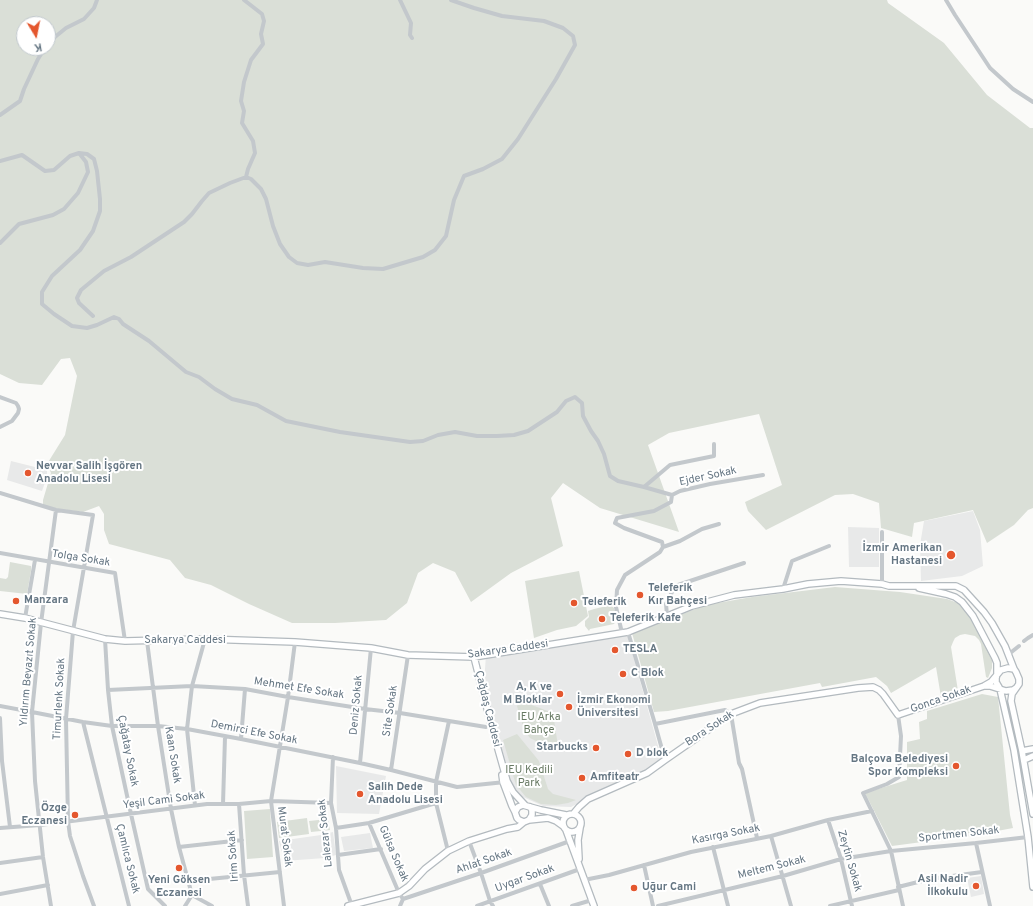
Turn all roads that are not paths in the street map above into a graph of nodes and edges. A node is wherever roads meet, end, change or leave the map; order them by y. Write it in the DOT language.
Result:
graph roads {
  1 [pos="97,0"];
  2 [pos="244,0"];
  3 [pos="400,0"];
  4 [pos="451,0"];
  5 [pos="946,0"];
  6 [pos="56,36"];
  7 [pos="412,38"];
  8 [pos="40,56"];
  9 [pos="1033,102"];
  10 [pos="0,115"];
  11 [pos="79,153"];
  12 [pos="0,161"];
  13 [pos="246,177"];
  14 [pos="0,243"];
  15 [pos="94,316"];
  16 [pos="0,397"];
  17 [pos="0,428"];
  18 [pos="714,444"];
  19 [pos="764,475"];
  20 [pos="644,487"];
  21 [pos="0,494"];
  22 [pos="672,495"];
  23 [pos="56,510"];
  24 [pos="719,524"];
  25 [pos="882,532"];
  26 [pos="829,546"];
  27 [pos="663,547"];
  28 [pos="0,554"];
  29 [pos="36,560"];
  30 [pos="49,563"];
  31 [pos="744,563"];
  32 [pos="84,567"];
  33 [pos="882,584"];
  34 [pos="915,587"];
  35 [pos="783,589"];
  36 [pos="0,614"];
  37 [pos="667,616"];
  38 [pos="25,618"];
  39 [pos="41,623"];
  40 [pos="73,631"];
  41 [pos="628,632"];
  42 [pos="622,633"];
  43 [pos="1033,635"];
  44 [pos="105,639"];
  45 [pos="205,640"];
  46 [pos="125,641"];
  47 [pos="147,641"];
  48 [pos="1024,641"];
  49 [pos="295,642"];
  50 [pos="1019,646"];
  51 [pos="371,648"];
  52 [pos="1008,654"];
  53 [pos="408,655"];
  54 [pos="474,657"];
  55 [pos="1014,670"];
  56 [pos="997,674"];
  57 [pos="192,686"];
  58 [pos="984,686"];
  59 [pos="153,687"];
  60 [pos="1016,687"];
  61 [pos="245,689"];
  62 [pos="1000,689"];
  63 [pos="108,690"];
  64 [pos="288,697"];
  65 [pos="0,706"];
  66 [pos="365,709"];
  67 [pos="32,712"];
  68 [pos="400,713"];
  69 [pos="731,714"];
  70 [pos="898,715"];
  71 [pos="0,718"];
  72 [pos="66,719"];
  73 [pos="449,720"];
  74 [pos="83,722"];
  75 [pos="655,724"];
  76 [pos="112,726"];
  77 [pos="158,726"];
  78 [pos="486,727"];
  79 [pos="187,730"];
  80 [pos="225,737"];
  81 [pos="241,739"];
  82 [pos="279,747"];
  83 [pos="1033,749"];
  84 [pos="1014,750"];
  85 [pos="1022,751"];
  86 [pos="1033,756"];
  87 [pos="333,757"];
  88 [pos="665,760"];
  89 [pos="1024,760"];
  90 [pos="360,763"];
  91 [pos="391,770"];
  92 [pos="436,782"];
  93 [pos="505,782"];
  94 [pos="1031,785"];
  95 [pos="271,801"];
  96 [pos="331,803"];
  97 [pos="223,804"];
  98 [pos="239,804"];
  99 [pos="436,804"];
  100 [pos="195,805"];
  101 [pos="528,806"];
  102 [pos="171,808"];
  103 [pos="872,811"];
  104 [pos="574,813"];
  105 [pos="131,814"];
  106 [pos="1033,814"];
  107 [pos="516,815"];
  108 [pos="566,815"];
  109 [pos="107,817"];
  110 [pos="828,820"];
  111 [pos="68,821"];
  112 [pos="527,821"];
  113 [pos="369,823"];
  114 [pos="40,825"];
  115 [pos="10,827"];
  116 [pos="0,828"];
  117 [pos="336,828"];
  118 [pos="507,828"];
  119 [pos="564,828"];
  120 [pos="580,828"];
  121 [pos="771,836"];
  122 [pos="1028,837"];
  123 [pos="757,838"];
  124 [pos="242,840"];
  125 [pos="469,841"];
  126 [pos="570,841"];
  127 [pos="976,843"];
  128 [pos="713,847"];
  129 [pos="179,848"];
  130 [pos="380,849"];
  131 [pos="448,851"];
  132 [pos="891,851"];
  133 [pos="338,855"];
  134 [pos="44,857"];
  135 [pos="841,859"];
  136 [pos="0,863"];
  137 [pos="644,865"];
  138 [pos="580,869"];
  139 [pos="280,872"];
  140 [pos="481,872"];
  141 [pos="982,872"];
  142 [pos="244,875"];
  143 [pos="782,876"];
  144 [pos="584,880"];
  145 [pos="189,881"];
  146 [pos="540,884"];
  147 [pos="48,885"];
  148 [pos="410,886"];
  149 [pos="1033,887"];
  150 [pos="899,889"];
  151 [pos="723,890"];
  152 [pos="399,893"];
  153 [pos="0,894"];
  154 [pos="192,895"];
  155 [pos="414,896"];
  156 [pos="403,899"];
  157 [pos="490,901"];
  158 [pos="851,901"];
  159 [pos="593,903"];
  160 [pos="163,905"];
  161 [pos="51,906"];
  162 [pos="94,906"];
  163 [pos="130,906"];
  164 [pos="185,906"];
  165 [pos="212,906"];
  166 [pos="248,906"];
  167 [pos="284,906"];
  168 [pos="350,906"];
  169 [pos="400,906"];
  170 [pos="477,906"];
  171 [pos="492,906"];
  172 [pos="549,906"];
  173 [pos="572,906"];
  174 [pos="653,906"];
  175 [pos="658,906"];
  176 [pos="728,906"];
  177 [pos="791,906"];
  178 [pos="830,906"];
  179 [pos="852,906"];
  180 [pos="903,906"];
  181 [pos="990,906"];
  1 -- 6 [label="street"];
  2 -- 13 [label="street"];
  3 -- 7 [label="street"];
  4 -- 13 [label="street"];
  5 -- 9 [label="street"];
  8 -- 10 [label="street"];
  11 -- 12 [label="street"];
  11 -- 14 [label="street"];
  11 -- 20 [label="street"];
  13 -- 15 [label="street"];
  16 -- 17 [label="street"];
  18 -- 20 [label="street"];
  19 -- 22 [label="street, Ejder Sokak"];
  20 -- 22 [label="street"];
  21 -- 23 [label="street"];
  22 -- 27 [label="street, Ejder Sokak"];
  23 -- 30 [label="street, Yıldırım Beyazıt Sokak"];
  23 -- 32 [label="street, Timurlenk Sokak"];
  24 -- 27 [label="street"];
  25 -- 33 [label="street"];
  26 -- 35 [label="street"];
  27 -- 42 [label="street"];
  28 -- 29 [label="street, Tolga Sokak"];
  29 -- 30 [label="street, Tolga Sokak"];
  29 -- 38 [label="street"];
  30 -- 32 [label="street, Tolga Sokak"];
  30 -- 39 [label="street, Yıldırım Beyazıt Sokak"];
  31 -- 37 [label="street"];
  32 -- 40 [label="street, Timurlenk Sokak"];
  32 -- 46 [label="street, Tolga Sokak"];
  33 -- 34 [label="main road, Sakarya Caddesi"];
  33 -- 35 [label="main road, Sakarya Caddesi"];
  34 -- 52 [label="main road, Sakarya Caddesi"];
  34 -- 56 [label="main road, Sakarya Caddesi"];
  35 -- 37 [label="main road, Sakarya Caddesi"];
  36 -- 38 [label="main road, Sakarya Caddesi"];
  37 -- 41 [label="main road, Sakarya Caddesi"];
  38 -- 39 [label="main road, Sakarya Caddesi"];
  39 -- 40 [label="main road, Sakarya Caddesi"];
  39 -- 67 [label="street, Yıldırım Beyazıt Sokak"];
  40 -- 44 [label="main road, Sakarya Caddesi"];
  40 -- 72 [label="street, Timurlenk Sokak"];
  41 -- 42 [label="main road, Sakarya Caddesi"];
  41 -- 75 [label="street"];
  42 -- 54 [label="main road, Sakarya Caddesi"];
  43 -- 48 [label="street"];
  44 -- 46 [label="main road, Sakarya Caddesi"];
  44 -- 63 [label="street, Çağatay Sokak"];
  45 -- 47 [label="main road, Sakarya Caddesi"];
  45 -- 49 [label="main road, Sakarya Caddesi"];
  45 -- 57 [label="street"];
  46 -- 47 [label="main road, Sakarya Caddesi"];
  47 -- 59 [label="street, Kaan Sokak"];
  49 -- 51 [label="main road, Sakarya Caddesi"];
  49 -- 64 [label="street, Murat Sokak"];
  50 -- 52 [label="street"];
  51 -- 53 [label="main road, Sakarya Caddesi"];
  51 -- 66 [label="street, Deniz Sokak"];
  52 -- 55 [label="main road, Sakarya Caddesi"];
  53 -- 54 [label="main road, Sakarya Caddesi"];
  53 -- 68 [label="street, Site Sokak"];
  54 -- 93 [label="main road, Çağdaş Caddesi"];
  55 -- 56 [label="main road"];
  55 -- 60 [label="main road"];
  56 -- 58 [label="main road"];
  56 -- 62 [label="main road"];
  57 -- 59 [label="street, Mehmet Efe Sokak"];
  57 -- 61 [label="street, Mehmet Efe Sokak"];
  57 -- 79 [label="street"];
  58 -- 62 [label="main road"];
  58 -- 70 [label="main road, Gonca Sokak"];
  59 -- 63 [label="street, Mehmet Efe Sokak"];
  59 -- 77 [label="street, Kaan Sokak"];
  60 -- 62 [label="main road"];
  60 -- 85 [label="main road"];
  61 -- 64 [label="street, Mehmet Efe Sokak"];
  61 -- 81 [label="street"];
  62 -- 84 [label="main road"];
  63 -- 76 [label="street, Çağatay Sokak"];
  64 -- 66 [label="street, Mehmet Efe Sokak"];
  64 -- 82 [label="street, Murat Sokak"];
  65 -- 67 [label="street, Demirci Efe Sokak"];
  66 -- 68 [label="street, Mehmet Efe Sokak"];
  66 -- 90 [label="street, Deniz Sokak"];
  67 -- 72 [label="street, Demirci Efe Sokak"];
  67 -- 114 [label="street, Yıldırım Beyazıt Sokak"];
  68 -- 73 [label="street, Mehmet Efe Sokak"];
  68 -- 91 [label="street, Site Sokak"];
  69 -- 70 [label="main road, Bora Sokak"];
  69 -- 75 [label="street"];
  69 -- 88 [label="main road, Bora Sokak"];
  69 -- 123 [label="street"];
  70 -- 103 [label="street"];
  71 -- 115 [label="street"];
  72 -- 74 [label="street, Demirci Efe Sokak"];
  72 -- 111 [label="street, Timurlenk Sokak"];
  73 -- 78 [label="street, Mehmet Efe Sokak"];
  73 -- 92 [label="street"];
  74 -- 76 [label="street, Demirci Efe Sokak"];
  74 -- 109 [label="street, Çamlıca Sokak"];
  75 -- 88 [label="street"];
  76 -- 77 [label="street, Demirci Efe Sokak"];
  76 -- 105 [label="street, Çağatay Sokak"];
  77 -- 79 [label="street, Demirci Efe Sokak"];
  77 -- 102 [label="street, Kaan Sokak"];
  79 -- 80 [label="street, Demirci Efe Sokak"];
  79 -- 100 [label="street"];
  80 -- 81 [label="street, Demirci Efe Sokak"];
  80 -- 97 [label="street"];
  81 -- 82 [label="street, Demirci Efe Sokak"];
  82 -- 87 [label="street, Demirci Efe Sokak"];
  82 -- 95 [label="street, Murat Sokak"];
  83 -- 85 [label="main road"];
  84 -- 89 [label="main road"];
  84 -- 122 [label="main road"];
  85 -- 89 [label="main road"];
  86 -- 89 [label="main road"];
  87 -- 90 [label="street, Demirci Efe Sokak"];
  87 -- 96 [label="street, Lalezar Sokak"];
  88 -- 104 [label="main road, Bora Sokak"];
  89 -- 94 [label="main road"];
  90 -- 91 [label="street, Demirci Efe Sokak"];
  91 -- 92 [label="street, Demirci Efe Sokak"];
  92 -- 93 [label="street, Demirci Efe Sokak"];
  92 -- 99 [label="street"];
  93 -- 101 [label="main road, Çağdaş Caddesi"];
  93 -- 107 [label="main road, Çağdaş Caddesi"];
  94 -- 106 [label="main road"];
  95 -- 96 [label="street, Yeşil Cami Sokak"];
  95 -- 98 [label="street, Yeşil Cami Sokak"];
  95 -- 139 [label="street, Murat Sokak"];
  96 -- 117 [label="street, Lalezar Sokak"];
  97 -- 98 [label="street, Yeşil Cami Sokak"];
  97 -- 100 [label="street, Yeşil Cami Sokak"];
  98 -- 124 [label="street, Irim Sokak"];
  99 -- 113 [label="street"];
  99 -- 131 [label="street"];
  100 -- 102 [label="street, Yeşil Cami Sokak"];
  101 -- 107 [label="main road"];
  101 -- 108 [label="main road"];
  101 -- 112 [label="main road"];
  102 -- 105 [label="street, Yeşil Cami Sokak"];
  102 -- 129 [label="street, Kaan Sokak"];
  103 -- 110 [label="street, Kasırga Sokak"];
  103 -- 132 [label="street"];
  104 -- 108 [label="main road"];
  104 -- 120 [label="main road"];
  105 -- 109 [label="street, Yeşil Cami Sokak"];
  105 -- 160 [label="street, Çağatay Sokak"];
  107 -- 112 [label="main road"];
  107 -- 118 [label="main road"];
  108 -- 119 [label="main road"];
  109 -- 111 [label="street, Yeşil Cami Sokak"];
  109 -- 163 [label="street, Çamlıca Sokak"];
  110 -- 121 [label="street, Kasırga Sokak"];
  110 -- 135 [label="street, Zeytin Sokak"];
  111 -- 114 [label="street, Yeşil Cami Sokak"];
  111 -- 162 [label="street, Timurlenk Sokak"];
  112 -- 118 [label="main road"];
  112 -- 119 [label="main road"];
  113 -- 117 [label="street"];
  113 -- 130 [label="street, Gülsa Sokak"];
  114 -- 115 [label="street, Yeşil Cami Sokak"];
  114 -- 134 [label="street, Yıldırım Beyazıt Sokak"];
  115 -- 116 [label="street, Yeşil Cami Sokak"];
  117 -- 133 [label="street, Lalezar Sokak"];
  118 -- 125 [label="main road"];
  119 -- 120 [label="main road"];
  119 -- 126 [label="main road"];
  120 -- 138 [label="main road"];
  121 -- 123 [label="street, Kasırga Sokak"];
  121 -- 143 [label="street"];
  122 -- 127 [label="street, Sportmen Sokak"];
  122 -- 149 [label="main road"];
  123 -- 128 [label="street, Kasırga Sokak"];
  124 -- 129 [label="street"];
  124 -- 142 [label="street, Irim Sokak"];
  125 -- 131 [label="main road"];
  125 -- 140 [label="street"];
  126 -- 138 [label="main road"];
  126 -- 140 [label="street, Ahlat Sokak"];
  127 -- 132 [label="street, Sportmen Sokak"];
  127 -- 141 [label="street"];
  128 -- 137 [label="street, Kasırga Sokak"];
  128 -- 151 [label="street"];
  129 -- 145 [label="street, Kaan Sokak"];
  130 -- 133 [label="street"];
  130 -- 152 [label="street, Gülsa Sokak"];
  131 -- 148 [label="main road"];
  132 -- 135 [label="street, Meltem Sokak"];
  132 -- 150 [label="street"];
  133 -- 168 [label="street, Lalezar Sokak"];
  134 -- 136 [label="street"];
  134 -- 147 [label="street, Yıldırım Beyazıt Sokak"];
  135 -- 143 [label="street, Meltem Sokak"];
  135 -- 158 [label="street, Zeytin Sokak"];
  137 -- 144 [label="street, Kasırga Sokak"];
  137 -- 174 [label="street"];
  138 -- 144 [label="main road"];
  138 -- 146 [label="street, Uygar Sokak"];
  139 -- 142 [label="street"];
  139 -- 167 [label="street, Murat Sokak"];
  140 -- 155 [label="street, Ahlat Sokak"];
  140 -- 157 [label="street"];
  141 -- 150 [label="street"];
  141 -- 181 [label="street"];
  142 -- 145 [label="street"];
  142 -- 166 [label="street, Irim Sokak"];
  143 -- 151 [label="street, Meltem Sokak"];
  143 -- 177 [label="street"];
  144 -- 159 [label="main road"];
  145 -- 154 [label="street, Kaan Sokak"];
  146 -- 157 [label="street, Uygar Sokak"];
  146 -- 172 [label="street"];
  147 -- 153 [label="street"];
  147 -- 161 [label="street, Yıldırım Beyazıt Sokak"];
  148 -- 152 [label="main road"];
  148 -- 155 [label="street"];
  150 -- 158 [label="street"];
  150 -- 180 [label="street"];
  151 -- 175 [label="street, Meltem Sokak"];
  151 -- 176 [label="street"];
  152 -- 156 [label="street, Gülsa Sokak"];
  152 -- 168 [label="main road"];
  154 -- 164 [label="street"];
  154 -- 165 [label="street"];
  155 -- 156 [label="street, Ahlat Sokak"];
  156 -- 169 [label="street"];
  157 -- 170 [label="street, Uygar Sokak"];
  157 -- 171 [label="street"];
  158 -- 178 [label="street"];
  158 -- 179 [label="street, Zeytin Sokak"];
  159 -- 173 [label="street"];
}
